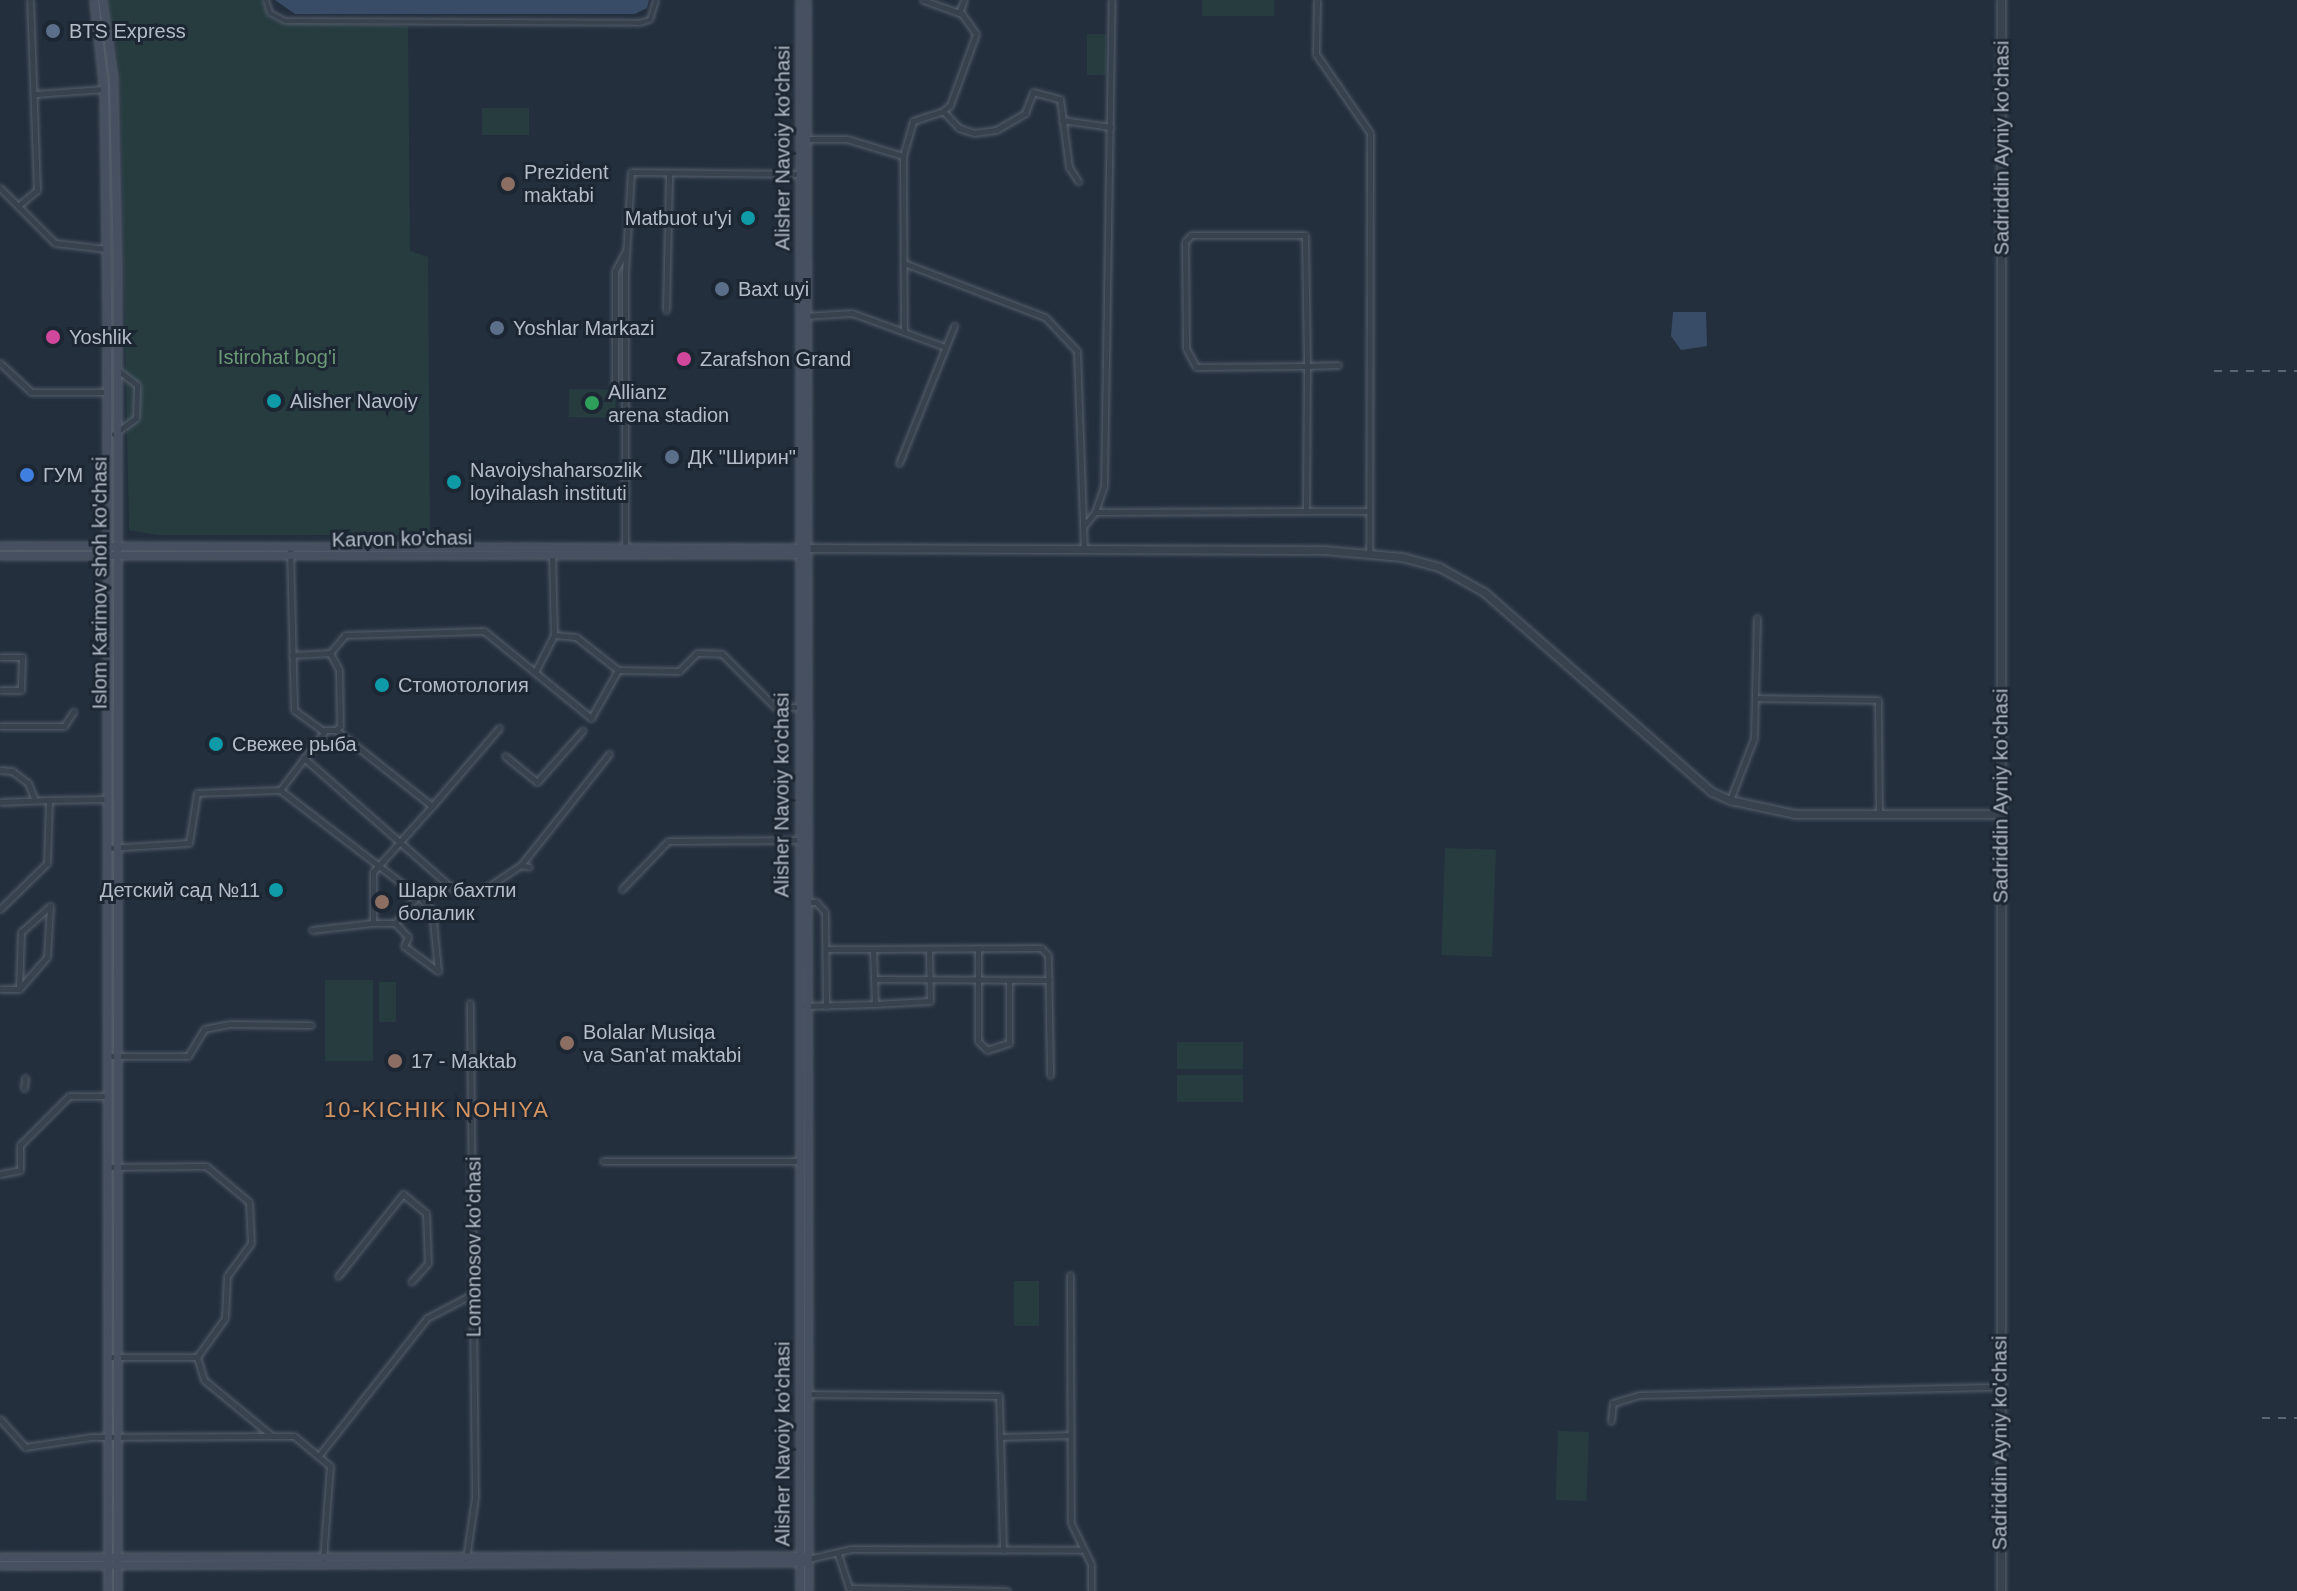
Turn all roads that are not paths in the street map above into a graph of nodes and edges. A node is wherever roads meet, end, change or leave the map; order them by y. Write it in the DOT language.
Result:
graph roads {
  1 [pos="30,0"];
  2 [pos="94,0"];
  3 [pos="102,0"];
  4 [pos="266,0"];
  5 [pos="656,0"];
  6 [pos="803,0"];
  7 [pos="923,0"];
  8 [pos="964,0"];
  9 [pos="1112,0"];
  10 [pos="1317,0"];
  11 [pos="2001,0"];
  12 [pos="959,13"];
  13 [pos="104,89"];
  14 [pos="35,94"];
  15 [pos="943,111"];
  16 [pos="1062,120"];
  17 [pos="1111,127"];
  18 [pos="805,139"];
  19 [pos="903,156"];
  20 [pos="669,174"];
  21 [pos="802,174"];
  22 [pos="1078,181"];
  23 [pos="0,188"];
  24 [pos="18,206"];
  25 [pos="107,249"];
  26 [pos="626,250"];
  27 [pos="904,263"];
  28 [pos="666,310"];
  29 [pos="802,317"];
  30 [pos="954,326"];
  31 [pos="904,332"];
  32 [pos="945,347"];
  33 [pos="0,363"];
  34 [pos="1338,365"];
  35 [pos="1307,366"];
  36 [pos="116,369"];
  37 [pos="615,385"];
  38 [pos="107,392"];
  39 [pos="117,433"];
  40 [pos="106,437"];
  41 [pos="899,463"];
  42 [pos="1306,511"];
  43 [pos="1368,511"];
  44 [pos="1095,512"];
  45 [pos="1083,527"];
  46 [pos="117,545"];
  47 [pos="0,546"];
  48 [pos="106,546"];
  49 [pos="552,549"];
  50 [pos="625,549"];
  51 [pos="1084,550"];
  52 [pos="803,551"];
  53 [pos="290,552"];
  54 [pos="1369,552"];
  55 [pos="0,555"];
  56 [pos="106,557"];
  57 [pos="117,557"];
  58 [pos="1757,618"];
  59 [pos="554,635"];
  60 [pos="330,653"];
  61 [pos="292,655"];
  62 [pos="0,657"];
  63 [pos="618,670"];
  64 [pos="535,672"];
  65 [pos="0,690"];
  66 [pos="1755,698"];
  67 [pos="798,707"];
  68 [pos="73,712"];
  69 [pos="0,726"];
  70 [pos="499,728"];
  71 [pos="336,730"];
  72 [pos="583,730"];
  73 [pos="325,731"];
  74 [pos="609,754"];
  75 [pos="505,756"];
  76 [pos="304,758"];
  77 [pos="0,770"];
  78 [pos="280,790"];
  79 [pos="107,799"];
  80 [pos="35,800"];
  81 [pos="49,800"];
  82 [pos="1730,800"];
  83 [pos="0,802"];
  84 [pos="432,806"];
  85 [pos="2002,814"];
  86 [pos="1879,815"];
  87 [pos="403,840"];
  88 [pos="798,840"];
  89 [pos="112,848"];
  90 [pos="381,865"];
  91 [pos="521,865"];
  92 [pos="529,867"];
  93 [pos="622,889"];
  94 [pos="418,896"];
  95 [pos="805,902"];
  96 [pos="0,909"];
  97 [pos="373,923"];
  98 [pos="395,923"];
  99 [pos="312,930"];
  100 [pos="978,948"];
  101 [pos="826,949"];
  102 [pos="873,949"];
  103 [pos="929,949"];
  104 [pos="874,979"];
  105 [pos="930,980"];
  106 [pos="979,980"];
  107 [pos="1009,980"];
  108 [pos="1049,980"];
  109 [pos="0,989"];
  110 [pos="19,989"];
  111 [pos="470,1003"];
  112 [pos="875,1004"];
  113 [pos="805,1006"];
  114 [pos="826,1006"];
  115 [pos="311,1025"];
  116 [pos="113,1056"];
  117 [pos="802,1064"];
  118 [pos="1050,1075"];
  119 [pos="25,1078"];
  120 [pos="24,1088"];
  121 [pos="108,1096"];
  122 [pos="603,1161"];
  123 [pos="798,1161"];
  124 [pos="113,1167"];
  125 [pos="0,1174"];
  126 [pos="802,1251"];
  127 [pos="1070,1275"];
  128 [pos="338,1276"];
  129 [pos="411,1282"];
  130 [pos="473,1294"];
  131 [pos="108,1357"];
  132 [pos="118,1357"];
  133 [pos="197,1357"];
  134 [pos="2000,1387"];
  135 [pos="807,1394"];
  136 [pos="0,1419"];
  137 [pos="1611,1421"];
  138 [pos="1070,1435"];
  139 [pos="272,1436"];
  140 [pos="108,1437"];
  141 [pos="117,1437"];
  142 [pos="1001,1437"];
  143 [pos="320,1454"];
  144 [pos="800,1529"];
  145 [pos="1003,1550"];
  146 [pos="1082,1550"];
  147 [pos="838,1554"];
  148 [pos="0,1557"];
  149 [pos="779,1559"];
  150 [pos="802,1559"];
  151 [pos="323,1560"];
  152 [pos="466,1560"];
  153 [pos="107,1561"];
  154 [pos="117,1561"];
  155 [pos="0,1565"];
  156 [pos="800,1587"];
  157 [pos="850,1590"];
  158 [pos="108,1591"];
  159 [pos="117,1591"];
  160 [pos="808,1591"];
  161 [pos="1007,1591"];
  162 [pos="1091,1591"];
  163 [pos="2001,1591"];
  1 -- 14 [label="street"];
  2 -- 13 [label="main road, Islom Karimov shoh ko'chasi"];
  3 -- 36 [label="main road, Islom Karimov shoh ko'chasi"];
  4 -- 5 [label="street"];
  6 -- 18 [label="main road, Alisher Navoiy ko'chasi"];
  6 -- 21 [label="main road, Alisher Navoiy ko'chasi"];
  7 -- 12 [label="street"];
  8 -- 12 [label="street"];
  9 -- 17 [label="street"];
  10 -- 43 [label="street"];
  11 -- 85 [label="street, Sadriddin Ayniy ko'chasi"];
  12 -- 15 [label="street"];
  13 -- 14 [label="street"];
  13 -- 25 [label="main road, Islom Karimov shoh ko'chasi"];
  14 -- 24 [label="street"];
  15 -- 16 [label="street"];
  15 -- 19 [label="street"];
  16 -- 17 [label="street"];
  16 -- 22 [label="street"];
  17 -- 44 [label="street"];
  18 -- 19 [label="street"];
  18 -- 21 [label="main road, Alisher Navoiy ko'chasi"];
  19 -- 27 [label="street"];
  20 -- 21 [label="street"];
  20 -- 26 [label="street"];
  20 -- 28 [label="street"];
  21 -- 29 [label="main road, Alisher Navoiy ko'chasi"];
  23 -- 24 [label="street"];
  24 -- 25 [label="street"];
  25 -- 38 [label="main road, Islom Karimov shoh ko'chasi"];
  26 -- 37 [label="street"];
  26 -- 50 [label="street"];
  27 -- 31 [label="street"];
  27 -- 45 [label="street"];
  29 -- 31 [label="street"];
  29 -- 52 [label="main road, Alisher Navoiy ko'chasi"];
  30 -- 32 [label="street"];
  31 -- 32 [label="street"];
  32 -- 41 [label="street"];
  33 -- 38 [label="street"];
  34 -- 35 [label="street"];
  35 -- 35 [label="street"];
  35 -- 42 [label="street"];
  36 -- 39 [label="main road, Islom Karimov shoh ko'chasi"];
  36 -- 39 [label="street"];
  38 -- 40 [label="main road, Islom Karimov shoh ko'chasi"];
  39 -- 40 [label="street"];
  39 -- 46 [label="main road, Islom Karimov shoh ko'chasi"];
  40 -- 48 [label="main road, Islom Karimov shoh ko'chasi"];
  42 -- 43 [label="street"];
  42 -- 44 [label="street"];
  43 -- 54 [label="street"];
  44 -- 45 [label="street"];
  45 -- 51 [label="street"];
  46 -- 48 [label="main road"];
  46 -- 53 [label="main road"];
  46 -- 57 [label="main road, Islom Karimov shoh ko'chasi"];
  47 -- 48 [label="main road"];
  48 -- 56 [label="main road, Islom Karimov shoh ko'chasi"];
  49 -- 50 [label="main road, Karvon ko'chasi"];
  49 -- 53 [label="main road, Karvon ko'chasi"];
  49 -- 59 [label="street"];
  50 -- 52 [label="main road, Karvon ko'chasi"];
  51 -- 52 [label="street"];
  51 -- 54 [label="street"];
  52 -- 67 [label="main road, Alisher Navoiy ko'chasi"];
  52 -- 95 [label="main road, Alisher Navoiy ko'chasi"];
  53 -- 57 [label="main road, Karvon ko'chasi"];
  53 -- 61 [label="street"];
  54 -- 82 [label="street"];
  55 -- 56 [label="main road, Karvon ko'chasi"];
  56 -- 57 [label="main road, Karvon ko'chasi"];
  56 -- 79 [label="main road, Islom Karimov shoh ko'chasi"];
  57 -- 89 [label="main road, Islom Karimov shoh ko'chasi"];
  58 -- 66 [label="street"];
  59 -- 63 [label="street"];
  59 -- 64 [label="street"];
  60 -- 61 [label="street"];
  60 -- 64 [label="street"];
  60 -- 71 [label="street"];
  61 -- 73 [label="street"];
  62 -- 65 [label="street"];
  63 -- 64 [label="street"];
  63 -- 67 [label="street"];
  66 -- 82 [label="street"];
  66 -- 86 [label="street"];
  67 -- 88 [label="main road, Alisher Navoiy ko'chasi"];
  68 -- 69 [label="street"];
  70 -- 84 [label="street"];
  71 -- 73 [label="street"];
  71 -- 84 [label="street"];
  72 -- 75 [label="street"];
  73 -- 76 [label="street"];
  74 -- 91 [label="street"];
  76 -- 78 [label="street"];
  76 -- 87 [label="street"];
  77 -- 80 [label="street"];
  78 -- 89 [label="street"];
  78 -- 90 [label="street"];
  79 -- 81 [label="street"];
  79 -- 89 [label="main road, Islom Karimov shoh ko'chasi"];
  80 -- 81 [label="street"];
  80 -- 83 [label="street"];
  81 -- 96 [label="street"];
  82 -- 86 [label="street"];
  84 -- 87 [label="street"];
  85 -- 86 [label="street"];
  85 -- 134 [label="street, Sadriddin Ayniy ko'chasi"];
  87 -- 90 [label="street"];
  87 -- 91 [label="street"];
  88 -- 93 [label="street"];
  88 -- 117 [label="main road, Alisher Navoiy ko'chasi"];
  89 -- 116 [label="main road, Islom Karimov shoh ko'chasi"];
  90 -- 94 [label="street"];
  90 -- 97 [label="street"];
  91 -- 92 [label="street"];
  94 -- 98 [label="street"];
  94 -- 98 [label="street"];
  95 -- 101 [label="street"];
  95 -- 113 [label="main road, Alisher Navoiy ko'chasi"];
  97 -- 98 [label="street"];
  97 -- 99 [label="street"];
  100 -- 103 [label="street"];
  100 -- 106 [label="street"];
  100 -- 108 [label="street"];
  101 -- 102 [label="street"];
  101 -- 114 [label="street"];
  102 -- 103 [label="street"];
  102 -- 104 [label="street"];
  103 -- 105 [label="street"];
  104 -- 105 [label="street"];
  104 -- 112 [label="street"];
  105 -- 106 [label="street"];
  105 -- 112 [label="street"];
  106 -- 107 [label="street"];
  106 -- 107 [label="street"];
  107 -- 108 [label="street"];
  108 -- 118 [label="street"];
  109 -- 110 [label="street"];
  110 -- 110 [label="street"];
  111 -- 130 [label="street, Lomonosov ko'chasi"];
  112 -- 114 [label="street"];
  113 -- 114 [label="street"];
  113 -- 117 [label="main road, Alisher Navoiy ko'chasi"];
  115 -- 116 [label="street"];
  116 -- 121 [label="main road, Islom Karimov shoh ko'chasi"];
  116 -- 124 [label="main road, Islom Karimov shoh ko'chasi"];
  117 -- 123 [label="main road, Alisher Navoiy ko'chasi"];
  117 -- 126 [label="main road, Alisher Navoiy ko'chasi"];
  119 -- 120 [label="street"];
  121 -- 124 [label="main road, Islom Karimov shoh ko'chasi"];
  121 -- 125 [label="street"];
  122 -- 123 [label="street"];
  123 -- 126 [label="main road, Alisher Navoiy ko'chasi"];
  124 -- 131 [label="main road, Islom Karimov shoh ko'chasi"];
  124 -- 132 [label="main road, Islom Karimov shoh ko'chasi"];
  124 -- 133 [label="street"];
  126 -- 135 [label="main road, Alisher Navoiy ko'chasi"];
  126 -- 144 [label="main road, Alisher Navoiy ko'chasi"];
  127 -- 138 [label="street"];
  128 -- 129 [label="street"];
  130 -- 143 [label="street"];
  130 -- 152 [label="street, Lomonosov ko'chasi"];
  131 -- 132 [label="street"];
  131 -- 140 [label="main road, Islom Karimov shoh ko'chasi"];
  132 -- 133 [label="street"];
  132 -- 141 [label="main road, Islom Karimov shoh ko'chasi"];
  133 -- 139 [label="street"];
  134 -- 137 [label="street"];
  134 -- 163 [label="street, Sadriddin Ayniy ko'chasi"];
  135 -- 142 [label="street"];
  135 -- 150 [label="main road, Alisher Navoiy ko'chasi"];
  136 -- 140 [label="street"];
  138 -- 142 [label="street"];
  138 -- 146 [label="street"];
  139 -- 141 [label="street"];
  139 -- 143 [label="street"];
  140 -- 141 [label="street"];
  140 -- 153 [label="main road, Islom Karimov shoh ko'chasi"];
  141 -- 154 [label="main road, Islom Karimov shoh ko'chasi"];
  142 -- 145 [label="street"];
  143 -- 151 [label="street"];
  144 -- 149 [label="main road"];
  144 -- 150 [label="main road, Alisher Navoiy ko'chasi"];
  145 -- 146 [label="street"];
  145 -- 147 [label="street"];
  146 -- 162 [label="street"];
  147 -- 150 [label="street"];
  147 -- 157 [label="street"];
  148 -- 153 [label="main road"];
  149 -- 150 [label="main road"];
  149 -- 152 [label="main road"];
  149 -- 156 [label="main road"];
  150 -- 156 [label="main road, Alisher Navoiy ko'chasi"];
  150 -- 160 [label="main road, Alisher Navoiy ko'chasi"];
  151 -- 152 [label="main road"];
  151 -- 154 [label="main road"];
  153 -- 154 [label="main road"];
  153 -- 155 [label="main road"];
  153 -- 158 [label="main road, Islom Karimov shoh ko'chasi"];
  154 -- 159 [label="main road, Islom Karimov shoh ko'chasi"];
  157 -- 161 [label="street"];
}
